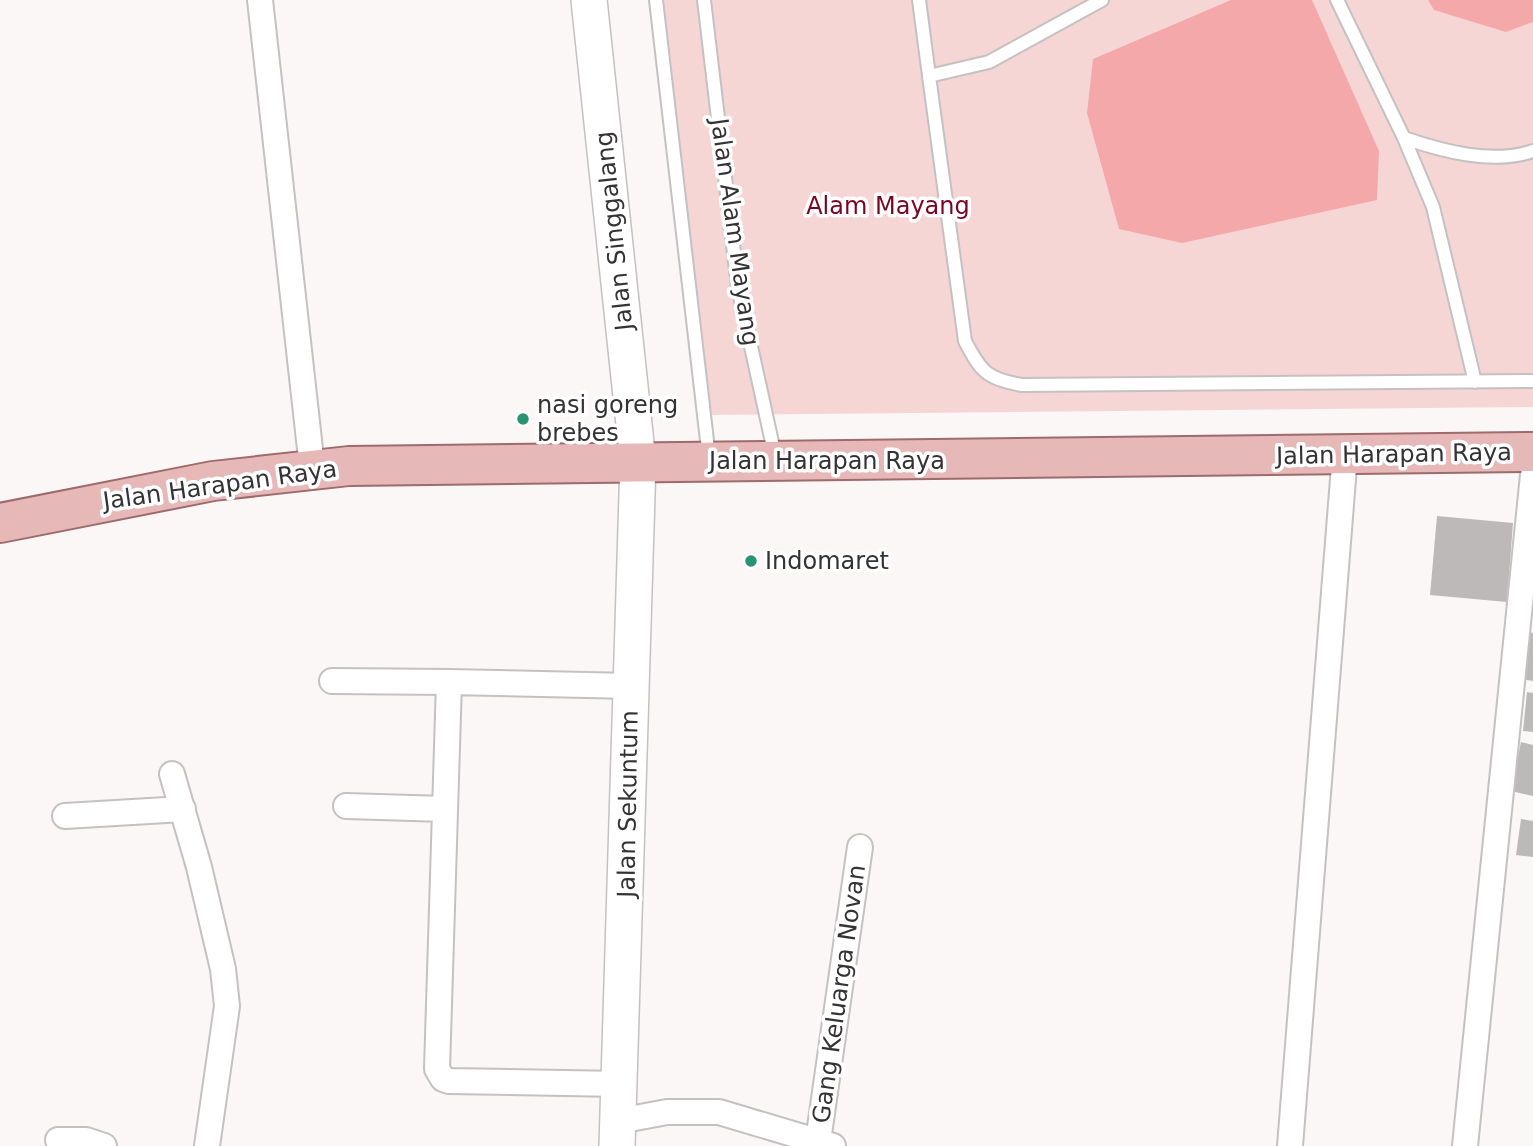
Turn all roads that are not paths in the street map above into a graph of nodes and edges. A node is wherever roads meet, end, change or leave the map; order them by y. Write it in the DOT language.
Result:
graph roads {
  1 [pos="260,0"];
  2 [pos="589,0"];
  3 [pos="656,0"];
  4 [pos="704,0"];
  5 [pos="919,0"];
  6 [pos="1102,0"];
  7 [pos="1337,0"];
  8 [pos="929,76"];
  9 [pos="1404,138"];
  10 [pos="1533,151"];
  11 [pos="1533,381"];
  12 [pos="1475,382"];
  13 [pos="1533,452"];
  14 [pos="1345,454"];
  15 [pos="710,461"];
  16 [pos="638,462"];
  17 [pos="776,462"];
  18 [pos="312,467"];
  19 [pos="1533,475"];
  20 [pos="0,523"];
  21 [pos="332,681"];
  22 [pos="449,682"];
  23 [pos="631,686"];
  24 [pos="172,774"];
  25 [pos="345,806"];
  26 [pos="183,809"];
  27 [pos="445,809"];
  28 [pos="65,816"];
  29 [pos="860,847"];
  30 [pos="621,1084"];
  31 [pos="618,1134"];
  32 [pos="58,1140"];
  33 [pos="826,1144"];
  34 [pos="104,1146"];
  35 [pos="207,1146"];
  36 [pos="1290,1146"];
  37 [pos="1465,1146"];
  1 -- 18 [label="street"];
  2 -- 16 [label="street, Jalan Singgalang"];
  3 -- 15 [label="lane"];
  4 -- 17 [label="lane, Jalan Alam Mayang"];
  5 -- 8 [label="lane"];
  6 -- 8 [label="lane"];
  7 -- 9 [label="lane"];
  8 -- 12 [label="lane"];
  9 -- 10 [label="lane"];
  9 -- 12 [label="lane"];
  11 -- 12 [label="lane"];
  13 -- 14 [label="main road, Jalan Harapan Raya"];
  14 -- 17 [label="main road, Jalan Harapan Raya"];
  14 -- 36 [label="street"];
  15 -- 16 [label="main road, Jalan Harapan Raya"];
  15 -- 17 [label="main road, Jalan Harapan Raya"];
  16 -- 18 [label="main road, Jalan Harapan Raya"];
  16 -- 23 [label="street, Jalan Sekuntum"];
  18 -- 20 [label="main road, Jalan Harapan Raya"];
  19 -- 37 [label="street"];
  21 -- 22 [label="street"];
  22 -- 23 [label="street"];
  22 -- 27 [label="street"];
  23 -- 30 [label="street, Jalan Sekuntum"];
  24 -- 26 [label="street"];
  25 -- 27 [label="street"];
  26 -- 28 [label="street"];
  26 -- 35 [label="street"];
  27 -- 30 [label="street"];
  29 -- 33 [label="street, Gang Keluarga Novan"];
  30 -- 31 [label="street, Jalan Sekuntum"];
  31 -- 33 [label="street"];
  32 -- 34 [label="street"];
}
